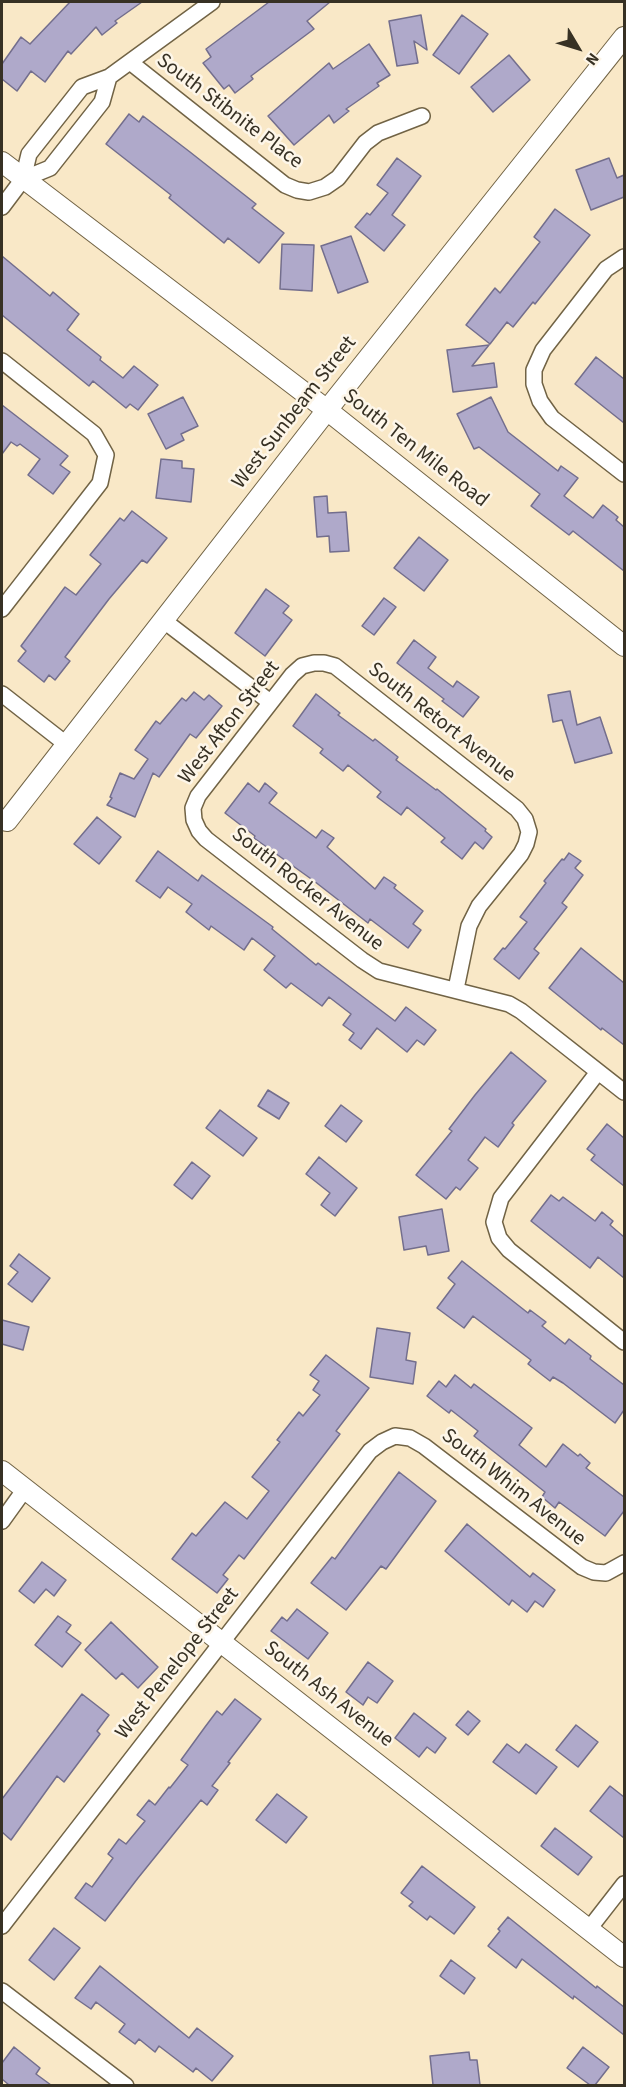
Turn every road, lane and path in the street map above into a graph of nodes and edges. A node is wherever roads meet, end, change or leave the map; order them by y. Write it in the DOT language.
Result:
graph roads {
  1 [pos="212,2"];
  2 [pos="624,37"];
  3 [pos="130,62"];
  4 [pos="109,77"];
  5 [pos="423,116"];
  6 [pos="2,162"];
  7 [pos="23,179"];
  8 [pos="2,207"];
  9 [pos="624,257"];
  10 [pos="2,361"];
  11 [pos="327,410"];
  12 [pos="624,474"];
  13 [pos="2,609"];
  14 [pos="163,620"];
  15 [pos="624,646"];
  16 [pos="314,663"];
  17 [pos="2,694"];
  18 [pos="270,702"];
  19 [pos="66,744"];
  20 [pos="194,820"];
  21 [pos="7,821"];
  22 [pos="456,989"];
  23 [pos="598,1072"];
  24 [pos="624,1092"];
  25 [pos="624,1342"];
  26 [pos="395,1436"];
  27 [pos="2,1471"];
  28 [pos="25,1489"];
  29 [pos="2,1521"];
  30 [pos="624,1563"];
  31 [pos="221,1642"];
  32 [pos="624,1884"];
  33 [pos="2,1926"];
  34 [pos="590,1929"];
  35 [pos="624,1957"];
  36 [pos="2,1991"];
  37 [pos="126,2085"];
  1 -- 3 [label="street"];
  2 -- 11 [label="street, West Sunbeam Street"];
  3 -- 4 [label="street"];
  3 -- 5 [label="street, South Stibnite Place"];
  4 -- 7 [label="street"];
  4 -- 7 [label="street"];
  6 -- 7 [label="street, South Ten Mile Road"];
  7 -- 8 [label="street"];
  7 -- 11 [label="street, South Ten Mile Road"];
  9 -- 12 [label="street"];
  10 -- 13 [label="street"];
  11 -- 14 [label="street, West Sunbeam Street"];
  11 -- 15 [label="street, South Ten Mile Road"];
  14 -- 18 [label="street"];
  14 -- 19 [label="street, West Sunbeam Street"];
  16 -- 18 [label="street, West Afton Street"];
  16 -- 22 [label="street, South Retort Avenue"];
  17 -- 19 [label="street"];
  18 -- 20 [label="street, West Afton Street"];
  19 -- 21 [label="street, West Sunbeam Street"];
  20 -- 22 [label="street, South Rocker Avenue"];
  22 -- 23 [label="street, South Rocker Avenue"];
  23 -- 24 [label="street, South Rocker Avenue"];
  23 -- 25 [label="street"];
  26 -- 30 [label="street, South Whim Avenue"];
  26 -- 31 [label="street, West Penelope Street"];
  27 -- 28 [label="street, South Ash Avenue"];
  28 -- 29 [label="street"];
  28 -- 31 [label="street, South Ash Avenue"];
  31 -- 33 [label="street, West Penelope Street"];
  31 -- 34 [label="street, South Ash Avenue"];
  32 -- 34 [label="street"];
  34 -- 35 [label="street, South Ash Avenue"];
  36 -- 37 [label="street"];
}
